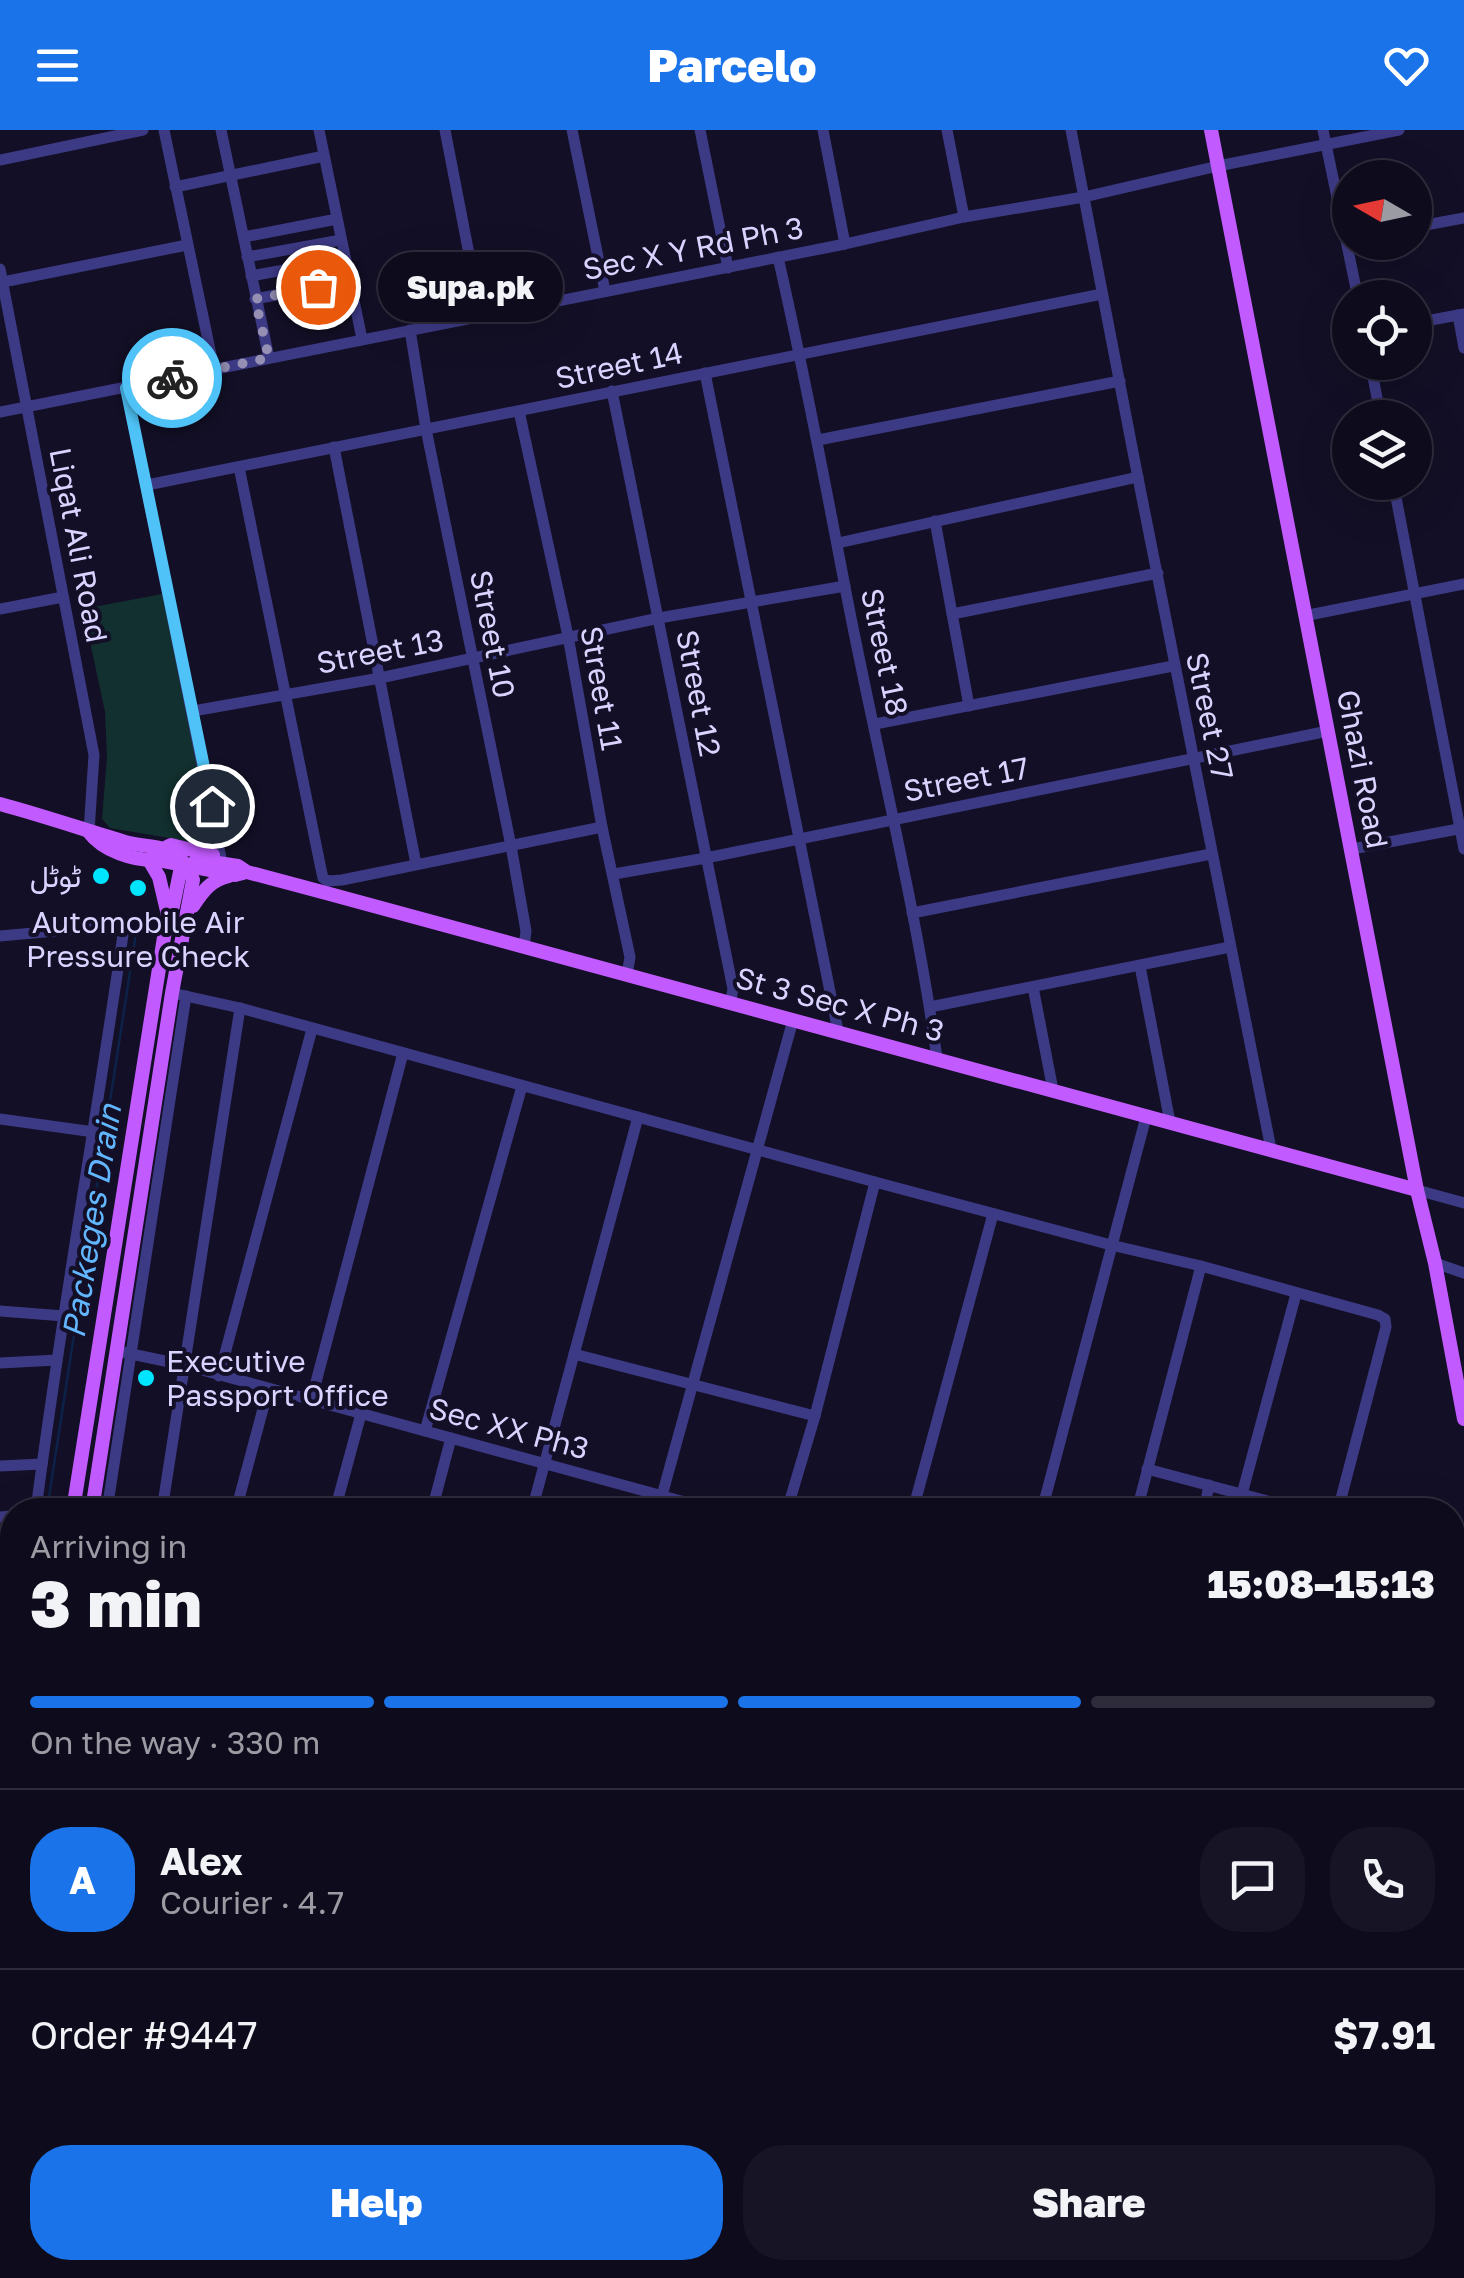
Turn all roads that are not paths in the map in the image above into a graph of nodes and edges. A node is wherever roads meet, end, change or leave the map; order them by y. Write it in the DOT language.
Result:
graph roads {
  1 [pos="143,130"];
  2 [pos="164,130"];
  3 [pos="220,130"];
  4 [pos="319,130"];
  5 [pos="444,130"];
  6 [pos="572,130"];
  7 [pos="700,130"];
  8 [pos="823,130"];
  9 [pos="947,130"];
  10 [pos="1071,130"];
  11 [pos="1211,130"];
  12 [pos="1322,130"];
  13 [pos="1398,130"];
  14 [pos="1326,145"];
  15 [pos="324,156"];
  16 [pos="0,160"];
  17 [pos="1218,166"];
  18 [pos="1332,171"];
  19 [pos="232,176"];
  20 [pos="175,187"];
  21 [pos="1084,198"];
  22 [pos="964,218"];
  23 [pos="1464,218"];
  24 [pos="337,219"];
  25 [pos="1432,224"];
  26 [pos="244,237"];
  27 [pos="341,240"];
  28 [pos="846,244"];
  29 [pos="187,245"];
  30 [pos="248,257"];
  31 [pos="778,257"];
  32 [pos="345,258"];
  33 [pos="728,268"];
  34 [pos="1,276"];
  35 [pos="251,276"];
  36 [pos="350,281"];
  37 [pos="605,291"];
  38 [pos="1102,294"];
  39 [pos="255,299"];
  40 [pos="1461,314"];
  41 [pos="480,316"];
  42 [pos="1432,320"];
  43 [pos="410,330"];
  44 [pos="362,338"];
  45 [pos="1464,348"];
  46 [pos="801,355"];
  47 [pos="269,358"];
  48 [pos="214,369"];
  49 [pos="706,373"];
  50 [pos="1120,381"];
  51 [pos="126,388"];
  52 [pos="612,391"];
  53 [pos="26,407"];
  54 [pos="519,411"];
  55 [pos="0,412"];
  56 [pos="426,429"];
  57 [pos="818,440"];
  58 [pos="334,447"];
  59 [pos="239,468"];
  60 [pos="1138,477"];
  61 [pos="147,485"];
  62 [pos="1396,500"];
  63 [pos="934,521"];
  64 [pos="838,543"];
  65 [pos="1158,573"];
  66 [pos="1464,584"];
  67 [pos="845,586"];
  68 [pos="1414,594"];
  69 [pos="64,597"];
  70 [pos="752,602"];
  71 [pos="0,610"];
  72 [pos="952,614"];
  73 [pos="1304,616"];
  74 [pos="659,618"];
  75 [pos="568,636"];
  76 [pos="472,658"];
  77 [pos="1174,666"];
  78 [pos="380,678"];
  79 [pos="286,695"];
  80 [pos="969,706"];
  81 [pos="193,711"];
  82 [pos="875,724"];
  83 [pos="1328,731"];
  84 [pos="1194,759"];
  85 [pos="0,804"];
  86 [pos="892,819"];
  87 [pos="602,827"];
  88 [pos="1462,829"];
  89 [pos="89,832"];
  90 [pos="799,838"];
  91 [pos="511,846"];
  92 [pos="1464,849"];
  93 [pos="162,850"];
  94 [pos="1352,850"];
  95 [pos="1211,854"];
  96 [pos="706,858"];
  97 [pos="149,860"];
  98 [pos="221,862"];
  99 [pos="416,864"];
  100 [pos="186,866"];
  101 [pos="241,873"];
  102 [pos="614,874"];
  103 [pos="327,887"];
  104 [pos="168,912"];
  105 [pos="912,913"];
  106 [pos="188,914"];
  107 [pos="0,936"];
  108 [pos="524,947"];
  109 [pos="1230,948"];
  110 [pos="1140,966"];
  111 [pos="627,975"];
  112 [pos="1033,988"];
  113 [pos="179,995"];
  114 [pos="730,1004"];
  115 [pos="930,1007"];
  116 [pos="240,1008"];
  117 [pos="793,1020"];
  118 [pos="312,1029"];
  119 [pos="838,1031"];
  120 [pos="403,1052"];
  121 [pos="938,1058"];
  122 [pos="522,1086"];
  123 [pos="1053,1090"];
  124 [pos="1146,1116"];
  125 [pos="638,1117"];
  126 [pos="0,1118"];
  127 [pos="1170,1122"];
  128 [pos="94,1132"];
  129 [pos="1271,1148"];
  130 [pos="757,1150"];
  131 [pos="875,1182"];
  132 [pos="1418,1190"];
  133 [pos="1464,1203"];
  134 [pos="992,1214"];
  135 [pos="1111,1245"];
  136 [pos="1435,1262"];
  137 [pos="1201,1266"];
  138 [pos="1464,1273"];
  139 [pos="1296,1294"];
  140 [pos="0,1311"];
  141 [pos="64,1316"];
  142 [pos="124,1352"];
  143 [pos="574,1354"];
  144 [pos="1458,1355"];
  145 [pos="57,1360"];
  146 [pos="0,1363"];
  147 [pos="184,1366"];
  148 [pos="219,1376"];
  149 [pos="692,1386"];
  150 [pos="268,1390"];
  151 [pos="312,1401"];
  152 [pos="1463,1413"];
  153 [pos="361,1414"];
  154 [pos="815,1416"];
  155 [pos="425,1431"];
  156 [pos="451,1438"];
  157 [pos="42,1464"];
  158 [pos="544,1464"];
  159 [pos="0,1466"];
  160 [pos="1148,1469"];
  161 [pos="79,1470"];
  162 [pos="98,1474"];
  163 [pos="1209,1486"];
  164 [pos="1242,1494"];
  165 [pos="662,1496"];
  166 [pos="38,1498"];
  167 [pos="76,1498"];
  168 [pos="94,1498"];
  169 [pos="108,1498"];
  170 [pos="164,1498"];
  171 [pos="239,1498"];
  172 [pos="338,1498"];
  173 [pos="435,1498"];
  174 [pos="535,1498"];
  175 [pos="669,1498"];
  176 [pos="791,1498"];
  177 [pos="916,1498"];
  178 [pos="1045,1498"];
  179 [pos="1140,1498"];
  180 [pos="1206,1498"];
  181 [pos="1253,1498"];
  182 [pos="1341,1498"];
  1 -- 16 [label="street"];
  2 -- 20 [label="street"];
  3 -- 19 [label="street"];
  4 -- 15 [label="street"];
  5 -- 41 [label="street"];
  6 -- 37 [label="street"];
  7 -- 33 [label="street"];
  8 -- 28 [label="street"];
  9 -- 22 [label="street"];
  10 -- 21 [label="street, Street 27"];
  11 -- 17 [label="main road, Ghazi Road"];
  12 -- 14 [label="street"];
  13 -- 14 [label="street, Sec X Y Rd Ph 3"];
  14 -- 17 [label="street, Sec X Y Rd Ph 3"];
  14 -- 18 [label="street"];
  15 -- 19 [label="street"];
  15 -- 24 [label="street"];
  17 -- 21 [label="street, Sec X Y Rd Ph 3"];
  17 -- 73 [label="main road, Ghazi Road"];
  19 -- 20 [label="street"];
  19 -- 26 [label="street"];
  20 -- 29 [label="street"];
  21 -- 22 [label="street, Sec X Y Rd Ph 3"];
  21 -- 38 [label="street, Street 27"];
  22 -- 28 [label="street, Sec X Y Rd Ph 3"];
  23 -- 25 [label="street"];
  24 -- 26 [label="street"];
  24 -- 27 [label="street"];
  26 -- 30 [label="street"];
  27 -- 30 [label="street"];
  27 -- 32 [label="street"];
  28 -- 31 [label="street, Sec X Y Rd Ph 3"];
  29 -- 34 [label="street"];
  29 -- 48 [label="street"];
  30 -- 35 [label="street"];
  31 -- 33 [label="street, Sec X Y Rd Ph 3"];
  31 -- 46 [label="street, Street 18"];
  32 -- 35 [label="street"];
  32 -- 36 [label="street"];
  33 -- 37 [label="street, Sec X Y Rd Ph 3"];
  34 -- 53 [label="street, Liqat Ali Road"];
  35 -- 39 [label="street"];
  36 -- 39 [label="street"];
  36 -- 44 [label="street"];
  37 -- 41 [label="street, Sec X Y Rd Ph 3"];
  38 -- 46 [label="street, Street 14"];
  38 -- 50 [label="street, Street 27"];
  39 -- 47 [label="street"];
  40 -- 42 [label="street"];
  40 -- 45 [label="street"];
  41 -- 43 [label="street, Sec X Y Rd Ph 3"];
  43 -- 44 [label="street, Sec X Y Rd Ph 3"];
  43 -- 56 [label="street, Street 10"];
  44 -- 47 [label="street, Sec X Y Rd Ph 3"];
  46 -- 49 [label="street, Street 14"];
  46 -- 57 [label="street, Street 18"];
  47 -- 48 [label="street, Sec X Y Rd Ph 3"];
  48 -- 51 [label="street, Sec X Y Rd Ph 3"];
  49 -- 52 [label="street, Street 14"];
  49 -- 70 [label="street"];
  50 -- 57 [label="street"];
  50 -- 60 [label="street, Street 27"];
  51 -- 53 [label="street, Sec X Y Rd Ph 3"];
  51 -- 61 [label="street"];
  52 -- 54 [label="street, Street 14"];
  52 -- 74 [label="street, Street 12"];
  53 -- 55 [label="street, Sec X Y Rd Ph 3"];
  53 -- 69 [label="street, Liqat Ali Road"];
  54 -- 56 [label="street, Street 14"];
  54 -- 75 [label="street, Street 11"];
  56 -- 58 [label="street, Street 14"];
  56 -- 76 [label="street, Street 10"];
  57 -- 64 [label="street, Street 18"];
  58 -- 59 [label="street, Street 14"];
  58 -- 78 [label="street"];
  59 -- 61 [label="street, Street 14"];
  59 -- 79 [label="street"];
  60 -- 63 [label="street"];
  60 -- 65 [label="street, Street 27"];
  61 -- 81 [label="street"];
  62 -- 68 [label="street"];
  63 -- 64 [label="street"];
  63 -- 72 [label="street"];
  64 -- 67 [label="street, Street 18"];
  65 -- 72 [label="street"];
  65 -- 77 [label="street, Street 27"];
  66 -- 68 [label="street"];
  67 -- 70 [label="street, Street 13"];
  67 -- 82 [label="street, Street 18"];
  68 -- 73 [label="street"];
  68 -- 88 [label="street"];
  69 -- 71 [label="street"];
  69 -- 89 [label="street, Liqat Ali Road"];
  70 -- 74 [label="street, Street 13"];
  70 -- 90 [label="street"];
  72 -- 80 [label="street"];
  73 -- 83 [label="main road, Ghazi Road"];
  74 -- 75 [label="street, Street 13"];
  74 -- 96 [label="street, Street 12"];
  75 -- 76 [label="street, Street 13"];
  75 -- 87 [label="street, Street 11"];
  76 -- 78 [label="street, Street 13"];
  76 -- 91 [label="street, Street 10"];
  77 -- 80 [label="street"];
  77 -- 84 [label="street, Street 27"];
  78 -- 79 [label="street, Street 13"];
  78 -- 99 [label="street"];
  79 -- 81 [label="street, Street 13"];
  79 -- 103 [label="street"];
  80 -- 82 [label="street"];
  81 -- 98 [label="street"];
  82 -- 86 [label="street, Street 18"];
  83 -- 84 [label="street, Street 17"];
  83 -- 94 [label="main road, Ghazi Road"];
  84 -- 86 [label="street, Street 17"];
  84 -- 95 [label="street, Street 27"];
  85 -- 89 [label="main road"];
  86 -- 90 [label="street, Street 17"];
  86 -- 105 [label="street, Street 18"];
  87 -- 91 [label="street"];
  87 -- 102 [label="street, Street 11"];
  88 -- 92 [label="street"];
  88 -- 94 [label="street"];
  89 -- 93 [label="main road"];
  89 -- 97 [label="main road"];
  90 -- 96 [label="street, Street 17"];
  90 -- 119 [label="street"];
  91 -- 99 [label="street"];
  91 -- 108 [label="street, Street 10"];
  93 -- 98 [label="main road"];
  93 -- 100 [label="main road"];
  94 -- 132 [label="main road, Ghazi Road"];
  95 -- 105 [label="street"];
  95 -- 109 [label="street, Street 27"];
  96 -- 102 [label="street, Street 17"];
  96 -- 114 [label="street, Street 12"];
  97 -- 100 [label="main road"];
  97 -- 104 [label="main road"];
  98 -- 100 [label="main road, St 3 Sec X Ph 3"];
  98 -- 101 [label="main road, St 3 Sec X Ph 3"];
  99 -- 103 [label="street"];
  100 -- 101 [label="main road, St 3 Sec X Ph 3"];
  100 -- 104 [label="main road"];
  100 -- 106 [label="main road"];
  101 -- 103 [label="main road, St 3 Sec X Ph 3"];
  101 -- 106 [label="main road"];
  102 -- 111 [label="street, Street 11"];
  103 -- 108 [label="main road, St 3 Sec X Ph 3"];
  104 -- 161 [label="main road"];
  105 -- 115 [label="street, Street 18"];
  106 -- 113 [label="main road"];
  107 -- 128 [label="street"];
  108 -- 111 [label="main road, St 3 Sec X Ph 3"];
  109 -- 110 [label="street"];
  109 -- 129 [label="street, Street 27"];
  110 -- 112 [label="street"];
  110 -- 127 [label="street"];
  111 -- 114 [label="main road, St 3 Sec X Ph 3"];
  112 -- 115 [label="street"];
  112 -- 123 [label="street"];
  113 -- 116 [label="street"];
  113 -- 142 [label="main road"];
  114 -- 117 [label="main road, St 3 Sec X Ph 3"];
  115 -- 121 [label="street, Street 18"];
  116 -- 118 [label="street"];
  116 -- 147 [label="street"];
  117 -- 119 [label="main road, St 3 Sec X Ph 3"];
  117 -- 130 [label="street"];
  118 -- 120 [label="street"];
  118 -- 148 [label="street"];
  119 -- 121 [label="main road, St 3 Sec X Ph 3"];
  120 -- 122 [label="street"];
  120 -- 151 [label="street"];
  121 -- 123 [label="main road, St 3 Sec X Ph 3"];
  122 -- 125 [label="street"];
  122 -- 155 [label="street"];
  123 -- 124 [label="main road, St 3 Sec X Ph 3"];
  124 -- 127 [label="main road, St 3 Sec X Ph 3"];
  124 -- 135 [label="street"];
  125 -- 130 [label="street"];
  125 -- 143 [label="street"];
  126 -- 128 [label="street"];
  127 -- 129 [label="main road, St 3 Sec X Ph 3"];
  128 -- 141 [label="street"];
  129 -- 132 [label="main road, St 3 Sec X Ph 3"];
  130 -- 131 [label="street"];
  130 -- 149 [label="street"];
  131 -- 134 [label="street"];
  131 -- 154 [label="street"];
  132 -- 133 [label="street"];
  132 -- 136 [label="main road, Ghazi Road"];
  134 -- 135 [label="street"];
  134 -- 177 [label="street"];
  135 -- 137 [label="street"];
  135 -- 178 [label="street"];
  136 -- 138 [label="street"];
  136 -- 144 [label="main road, Ghazi Road"];
  137 -- 139 [label="street"];
  137 -- 160 [label="street"];
  139 -- 164 [label="street"];
  139 -- 182 [label="street"];
  140 -- 141 [label="street"];
  141 -- 145 [label="street"];
  142 -- 147 [label="street, Sec XX Ph3"];
  142 -- 162 [label="main road"];
  142 -- 169 [label="street"];
  143 -- 149 [label="street"];
  143 -- 158 [label="street"];
  144 -- 152 [label="main road, Ghazi Road"];
  145 -- 146 [label="street"];
  145 -- 157 [label="street"];
  147 -- 148 [label="street, Sec XX Ph3"];
  147 -- 170 [label="street"];
  148 -- 150 [label="street, Sec XX Ph3"];
  149 -- 154 [label="street"];
  149 -- 165 [label="street"];
  150 -- 151 [label="street, Sec XX Ph3"];
  150 -- 171 [label="street"];
  151 -- 153 [label="street, Sec XX Ph3"];
  153 -- 155 [label="street, Sec XX Ph3"];
  153 -- 172 [label="street"];
  154 -- 176 [label="street"];
  155 -- 156 [label="street, Sec XX Ph3"];
  156 -- 158 [label="street, Sec XX Ph3"];
  156 -- 173 [label="street"];
  157 -- 159 [label="street"];
  157 -- 166 [label="street"];
  158 -- 165 [label="street, Sec XX Ph3"];
  158 -- 174 [label="street"];
  160 -- 163 [label="street"];
  160 -- 179 [label="street"];
  161 -- 162 [label="main road"];
  161 -- 167 [label="main road"];
  162 -- 168 [label="main road"];
  163 -- 164 [label="street"];
  163 -- 180 [label="street"];
  164 -- 181 [label="street"];
  165 -- 175 [label="street, Sec XX Ph3"];
}
